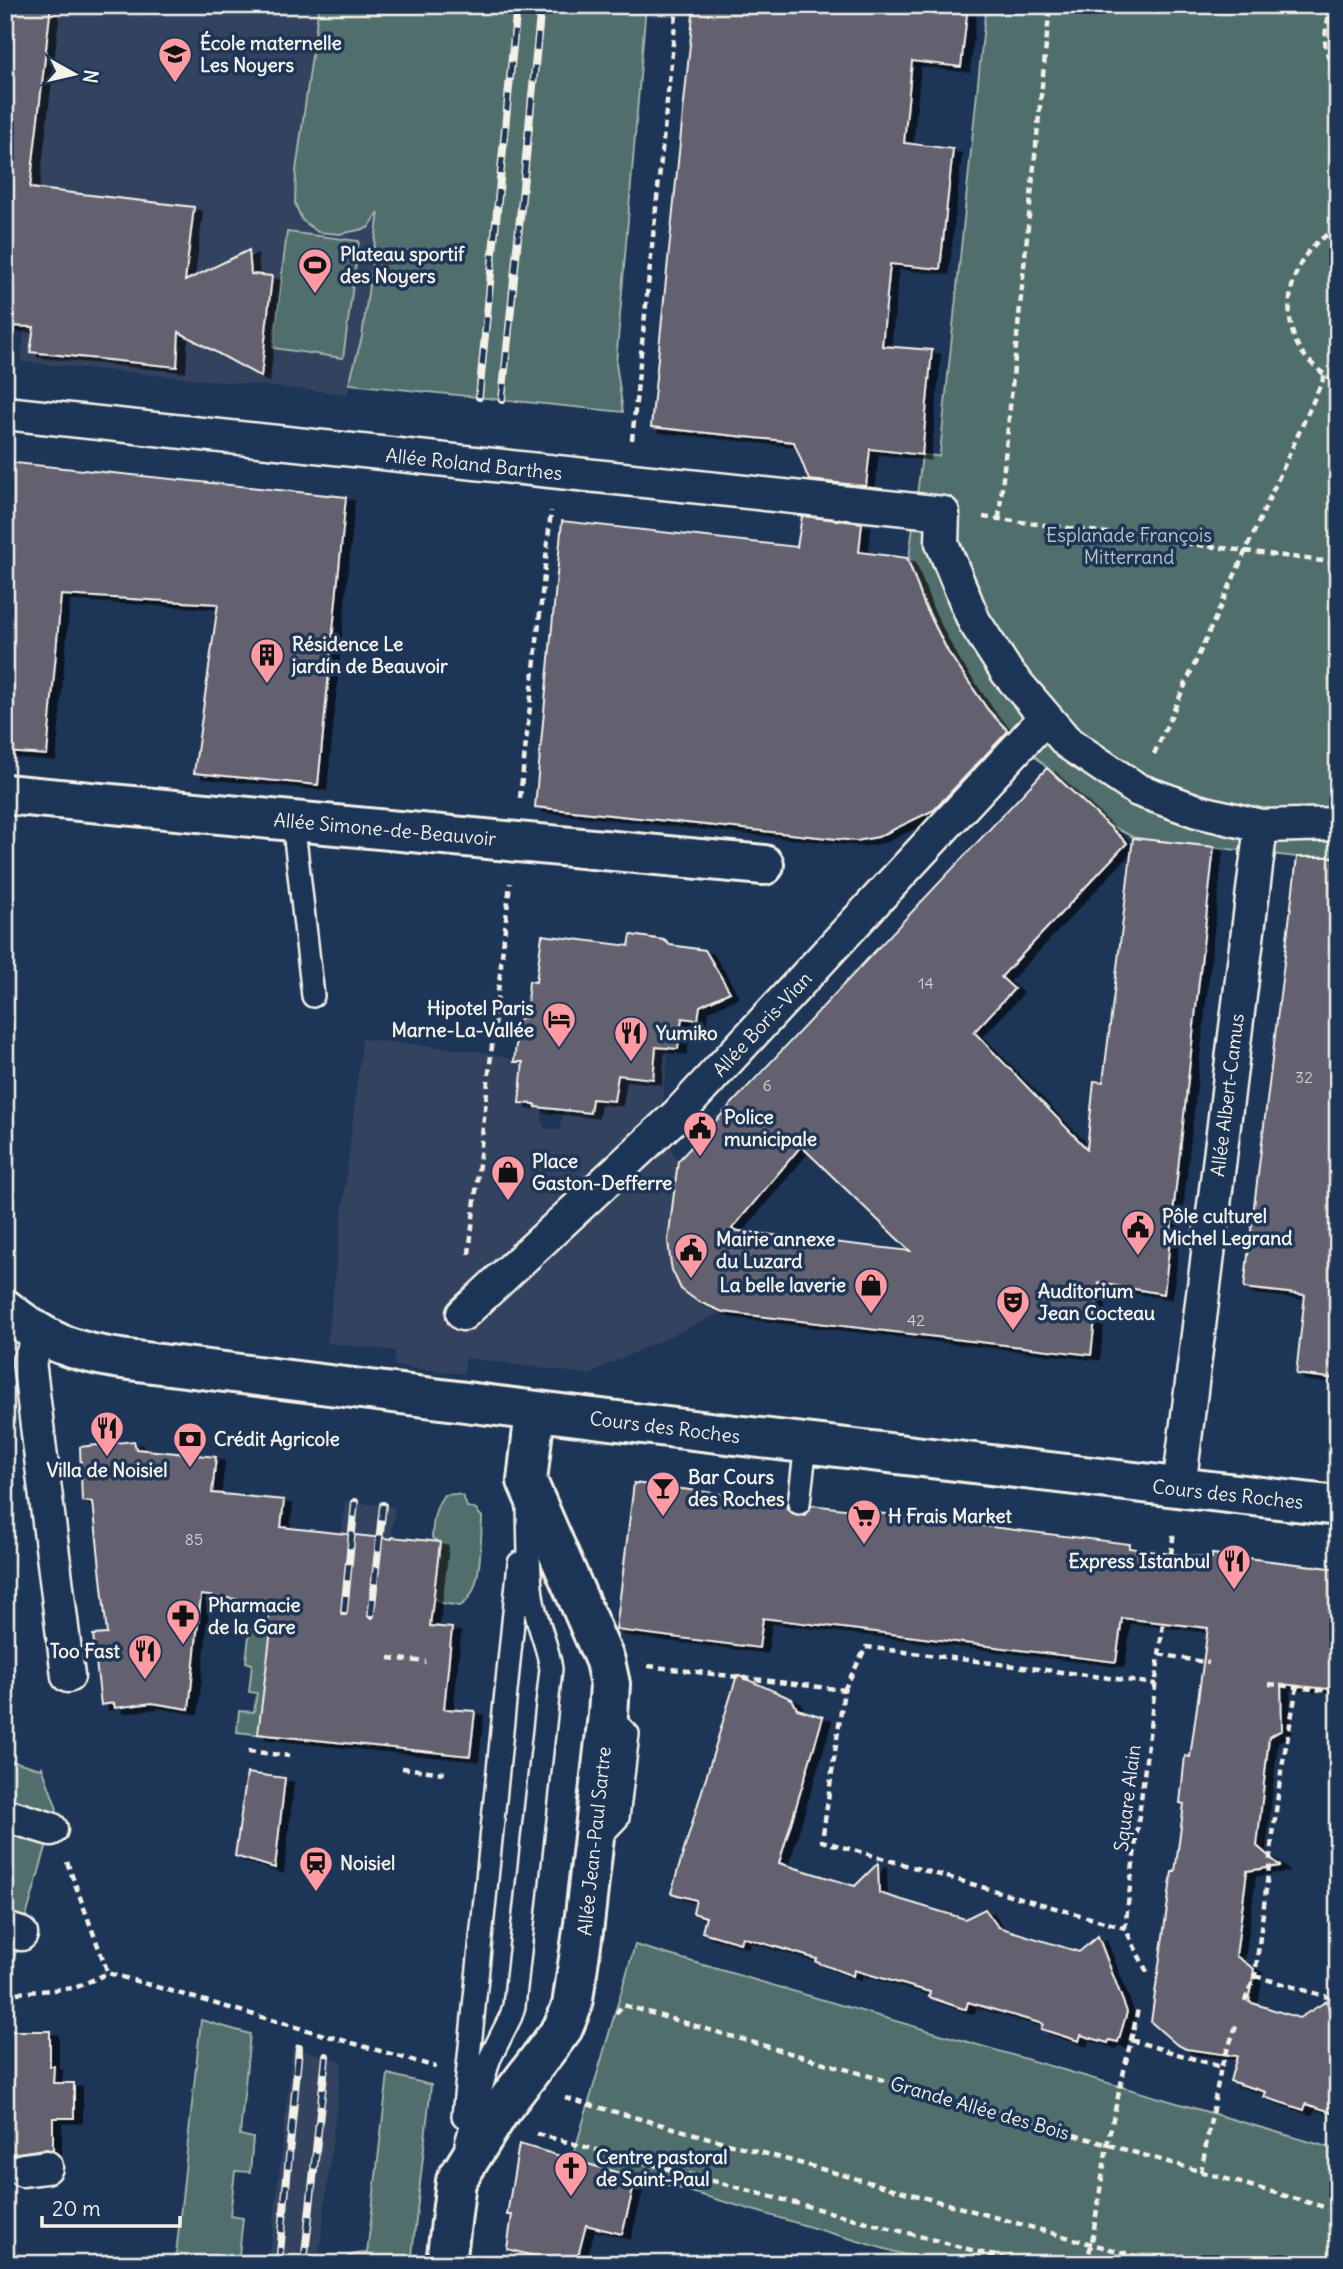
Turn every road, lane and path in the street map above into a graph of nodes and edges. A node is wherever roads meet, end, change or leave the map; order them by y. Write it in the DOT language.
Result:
graph roads {
  1 [pos="677,5"];
  2 [pos="1049,5"];
  3 [pos="1331,5"];
  4 [pos="1338,70"];
  5 [pos="1338,230"];
  6 [pos="1325,375"];
  7 [pos="1338,384"];
  8 [pos="5,413"];
  9 [pos="555,472"];
  10 [pos="628,479"];
  11 [pos="943,513"];
  12 [pos="999,519"];
  13 [pos="1245,551"];
  14 [pos="1338,564"];
  15 [pos="1045,718"];
  16 [pos="1138,790"];
  17 [pos="5,794"];
  18 [pos="293,821"];
  19 [pos="1338,824"];
  20 [pos="1261,826"];
  21 [pos="515,841"];
  22 [pos="764,864"];
  23 [pos="313,996"];
  24 [pos="5,1309"];
  25 [pos="463,1314"];
  26 [pos="42,1335"];
  27 [pos="535,1410"];
  28 [pos="806,1444"];
  29 [pos="527,1481"];
  30 [pos="1179,1488"];
  31 [pos="799,1503"];
  32 [pos="1338,1506"];
  33 [pos="1163,1623"];
  34 [pos="1159,1654"];
  35 [pos="389,1657"];
  36 [pos="605,1661"];
  37 [pos="426,1662"];
  38 [pos="1209,1663"];
  39 [pos="68,1675"];
  40 [pos="1156,1684"];
  41 [pos="1269,1684"];
  42 [pos="1297,1687"];
  43 [pos="844,1690"];
  44 [pos="1338,1692"];
  45 [pos="248,1751"];
  46 [pos="289,1755"];
  47 [pos="402,1768"];
  48 [pos="445,1773"];
  49 [pos="5,1815"];
  50 [pos="57,1840"];
  51 [pos="1125,1928"];
  52 [pos="1147,1972"];
  53 [pos="108,1973"];
  54 [pos="1255,1976"];
  55 [pos="5,1994"];
  56 [pos="1338,2000"];
  57 [pos="1245,2001"];
  58 [pos="1138,2009"];
  59 [pos="614,2015"];
  60 [pos="1238,2021"];
  61 [pos="1131,2040"];
  62 [pos="1221,2067"];
  63 [pos="467,2077"];
  64 [pos="534,2091"];
  65 [pos="531,2133"];
  66 [pos="1107,2145"];
  67 [pos="1201,2172"];
  68 [pos="456,2182"];
  69 [pos="1338,2211"];
  70 [pos="1093,2242"];
  71 [pos="446,2264"];
  72 [pos="1024,2264"];
  73 [pos="1086,2264"];
  74 [pos="1164,2264"];
  1 -- 10 [label="path"];
  2 -- 12 [label="path"];
  3 -- 4 [label="path"];
  5 -- 6 [label="path"];
  6 -- 7 [label="path"];
  6 -- 13 [label="path"];
  8 -- 9 [label="street, Allée Roland Barthes"];
  9 -- 10 [label="street, Allée Roland Barthes"];
  9 -- 21 [label="path"];
  10 -- 11 [label="street, Allée Roland Barthes"];
  11 -- 12 [label="path"];
  11 -- 15 [label="street"];
  12 -- 13 [label="path"];
  13 -- 14 [label="path"];
  13 -- 16 [label="path"];
  15 -- 16 [label="street"];
  15 -- 25 [label="street, Allée Boris-Vian"];
  16 -- 20 [label="street"];
  17 -- 18 [label="street, Allée Simone-de-Beauvoir"];
  18 -- 21 [label="street, Allée Simone-de-Beauvoir"];
  18 -- 23 [label="lane"];
  19 -- 20 [label="street"];
  20 -- 30 [label="street, Allée Albert-Camus"];
  21 -- 22 [label="street, Allée Simone-de-Beauvoir"];
  21 -- 25 [label="path"];
  24 -- 26 [label="street, Cours des Roches"];
  26 -- 27 [label="street, Cours des Roches"];
  26 -- 39 [label="street"];
  27 -- 28 [label="street, Cours des Roches"];
  27 -- 29 [label="street, Allée Jean-Paul Sartre"];
  28 -- 30 [label="street, Cours des Roches"];
  28 -- 31 [label="lane"];
  29 -- 36 [label="street, Allée Jean-Paul Sartre"];
  29 -- 63 [label="lane, Allée Jean-Paul Sartre"];
  29 -- 68 [label="lane"];
  30 -- 32 [label="street, Cours des Roches"];
  33 -- 34 [label="path, Square Alain"];
  34 -- 38 [label="path"];
  34 -- 40 [label="path, Square Alain"];
  35 -- 37 [label="path"];
  36 -- 43 [label="path"];
  36 -- 64 [label="street, Allée Jean-Paul Sartre"];
  40 -- 43 [label="path"];
  40 -- 51 [label="path, Square Alain"];
  41 -- 42 [label="path"];
  42 -- 44 [label="path"];
  42 -- 54 [label="path"];
  43 -- 51 [label="path"];
  45 -- 46 [label="path"];
  47 -- 48 [label="path"];
  49 -- 50 [label="street"];
  50 -- 53 [label="path"];
  51 -- 52 [label="path"];
  53 -- 55 [label="path"];
  53 -- 63 [label="path"];
  54 -- 56 [label="path"];
  54 -- 57 [label="path"];
  58 -- 61 [label="path"];
  59 -- 66 [label="path, Grande Allée des Bois"];
  60 -- 62 [label="path"];
  61 -- 62 [label="path"];
  61 -- 66 [label="path"];
  62 -- 67 [label="path"];
  63 -- 68 [label="lane, Allée Jean-Paul Sartre"];
  64 -- 68 [label="street, Allée Jean-Paul Sartre"];
  64 -- 70 [label="path"];
  65 -- 72 [label="path"];
  66 -- 67 [label="path, Grande Allée des Bois"];
  66 -- 70 [label="path"];
  67 -- 69 [label="path, Grande Allée des Bois"];
  68 -- 71 [label="street, Allée Jean-Paul Sartre"];
  70 -- 73 [label="path"];
  70 -- 74 [label="path"];
}
